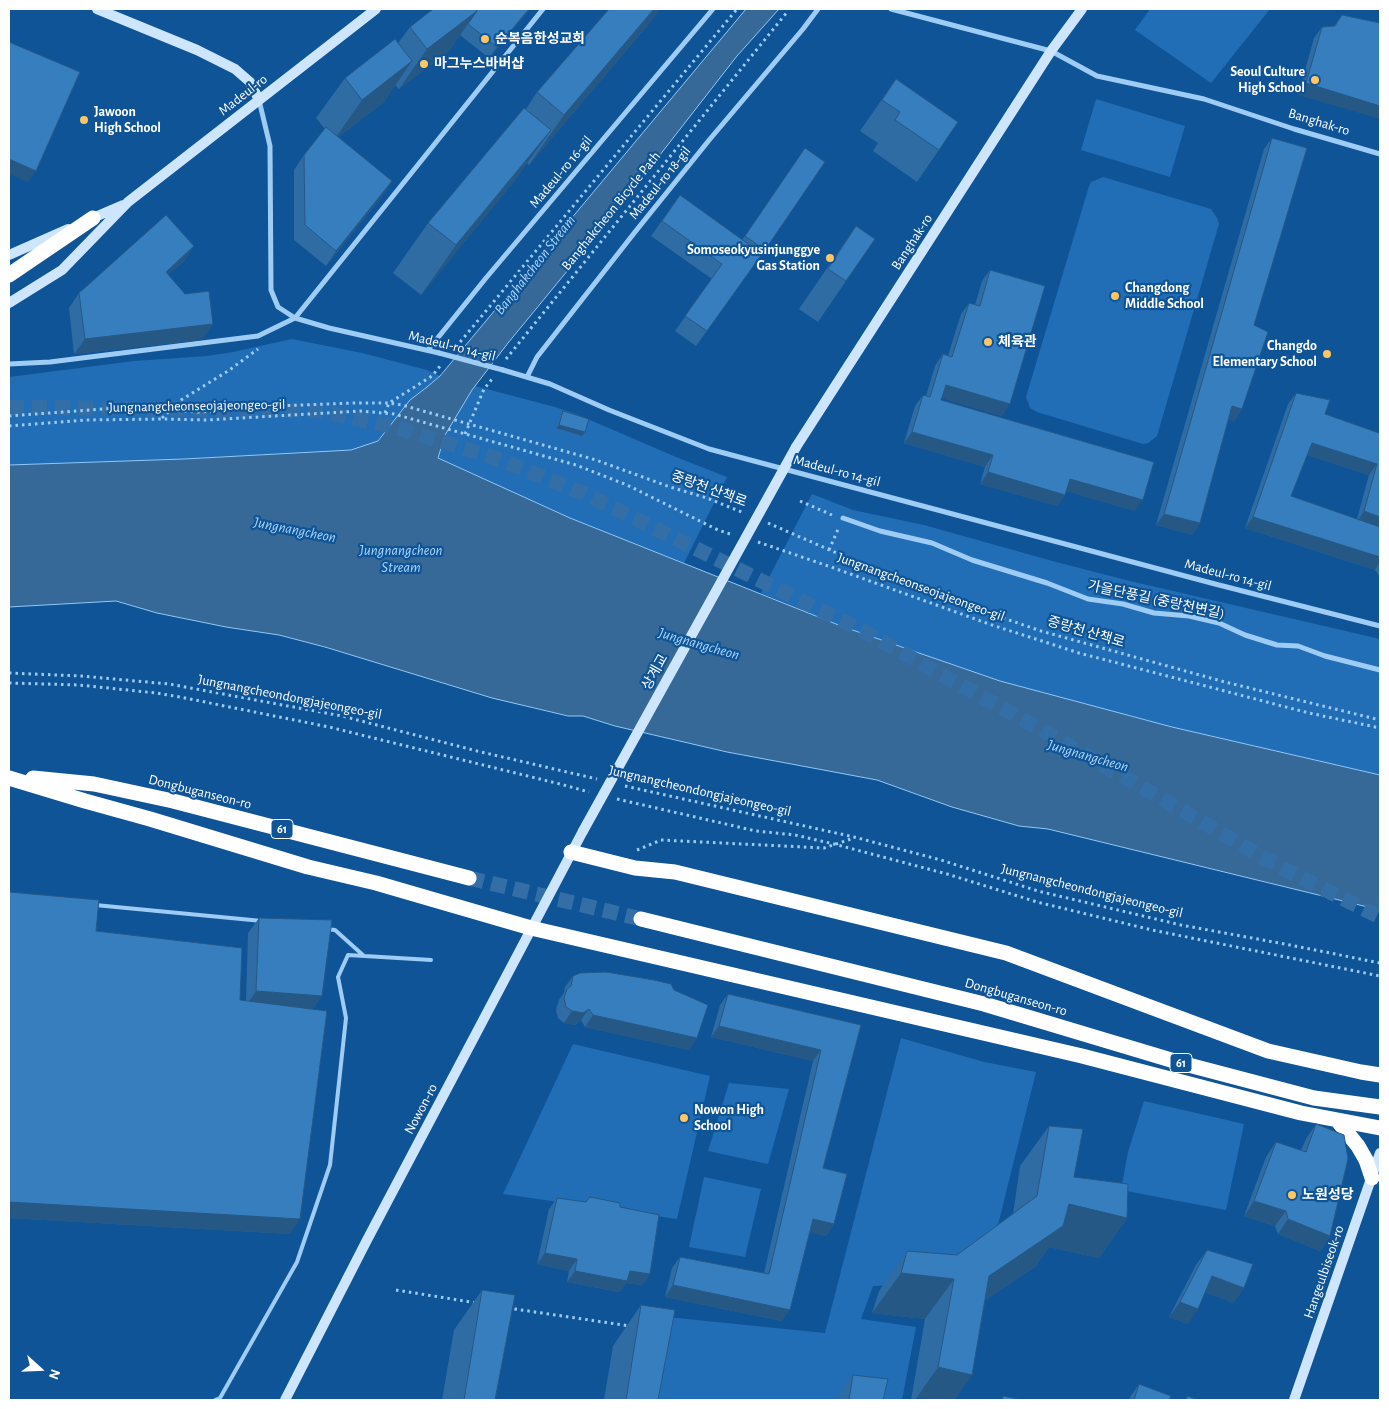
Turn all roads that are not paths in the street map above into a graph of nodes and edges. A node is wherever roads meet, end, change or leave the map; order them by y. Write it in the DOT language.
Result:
graph roads {
  1 [pos="97,9"];
  2 [pos="376,9"];
  3 [pos="543,9"];
  4 [pos="713,9"];
  5 [pos="818,9"];
  6 [pos="891,9"];
  7 [pos="1082,9"];
  8 [pos="1051,51"];
  9 [pos="259,100"];
  10 [pos="1380,154"];
  11 [pos="128,202"];
  12 [pos="92,218"];
  13 [pos="9,255"];
  14 [pos="9,275"];
  15 [pos="9,303"];
  16 [pos="294,318"];
  17 [pos="428,350"];
  18 [pos="9,364"];
  19 [pos="526,377"];
  20 [pos="796,447"];
  21 [pos="843,518"];
  22 [pos="1380,626"];
  23 [pos="1380,670"];
  24 [pos="9,777"];
  25 [pos="583,831"];
  26 [pos="571,852"];
  27 [pos="469,878"];
  28 [pos="85,904"];
  29 [pos="641,919"];
  30 [pos="267,922"];
  31 [pos="531,928"];
  32 [pos="325,929"];
  33 [pos="364,956"];
  34 [pos="431,960"];
  35 [pos="1380,1075"];
  36 [pos="1380,1107"];
  37 [pos="1336,1120"];
  38 [pos="1380,1128"];
  39 [pos="1380,1153"];
  40 [pos="1372,1178"];
  41 [pos="214,1400"];
  42 [pos="285,1400"];
  43 [pos="1294,1400"];
  1 -- 9 [label="main road"];
  2 -- 9 [label="main road, Madeul-ro"];
  3 -- 16 [label="street"];
  4 -- 17 [label="street, Madeul-ro 16-gil"];
  5 -- 19 [label="street, Madeul-ro 18-gil"];
  6 -- 8 [label="street, Banghak-ro"];
  7 -- 8 [label="main road, Banghak-ro"];
  8 -- 10 [label="street, Banghak-ro"];
  8 -- 20 [label="main road, Banghak-ro"];
  9 -- 11 [label="main road, Madeul-ro"];
  9 -- 16 [label="street, Madeul-ro 14-gil"];
  11 -- 12 [label="main road, Madeul-ro"];
  11 -- 15 [label="main road, Madeul-ro"];
  12 -- 13 [label="main road, Madeul-ro"];
  12 -- 14 [label="highway"];
  16 -- 17 [label="street, Madeul-ro 14-gil"];
  16 -- 18 [label="street"];
  17 -- 19 [label="street, Madeul-ro 14-gil, bridge"];
  19 -- 22 [label="street, Madeul-ro 14-gil"];
  20 -- 25 [label="main road, 상계교, bridge"];
  21 -- 23 [label="street, 가을단풍길 (중랑천변길)"];
  24 -- 27 [label="highway, Dongbuganseon-ro / 61"];
  24 -- 31 [label="highway"];
  25 -- 26 [label="main road, Nowon-ro"];
  26 -- 31 [label="main road, Nowon-ro"];
  26 -- 35 [label="highway"];
  28 -- 30 [label="lane"];
  29 -- 36 [label="highway, Dongbuganseon-ro / 61"];
  31 -- 37 [label="highway"];
  31 -- 42 [label="main road, Nowon-ro"];
  32 -- 33 [label="lane"];
  33 -- 34 [label="lane"];
  33 -- 41 [label="lane"];
  37 -- 38 [label="highway"];
  37 -- 40 [label="highway"];
  39 -- 40 [label="main road, Hangeulbiseok-ro"];
  40 -- 43 [label="main road, Hangeulbiseok-ro"];
}
